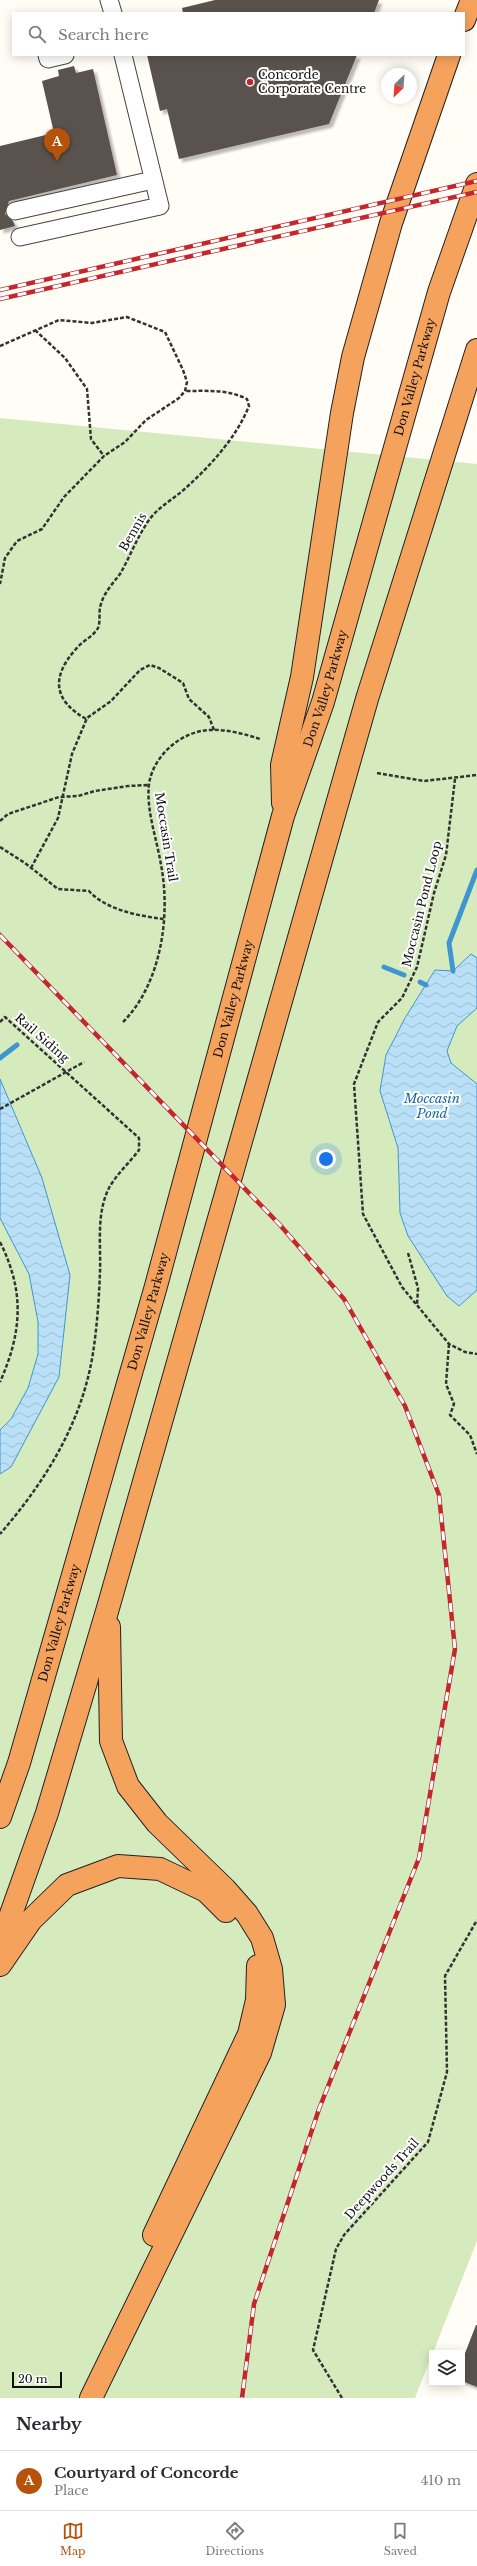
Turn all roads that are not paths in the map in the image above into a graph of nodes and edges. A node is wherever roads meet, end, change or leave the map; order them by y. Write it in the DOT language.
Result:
graph roads {
  1 [pos="109,0"];
  2 [pos="472,0"];
  3 [pos="113,12"];
  4 [pos="465,18"];
  5 [pos="47,56"];
  6 [pos="61,56"];
  7 [pos="123,56"];
  8 [pos="450,56"];
  9 [pos="153,180"];
  10 [pos="477,184"];
  11 [pos="16,211"];
  12 [pos="20,237"];
  13 [pos="477,350"];
  14 [pos="283,816"];
  15 [pos="108,1608"];
  16 [pos="0,1817"];
  17 [pos="0,1945"];
  18 [pos="0,1965"];
  19 [pos="77,2398"];
  20 [pos="91,2398"];
  1 -- 3 [label="lane"];
  2 -- 4 [label="highway"];
  5 -- 6 [label="lane"];
  7 -- 9 [label="lane"];
  8 -- 14 [label="highway"];
  9 -- 11 [label="lane"];
  9 -- 12 [label="lane"];
  10 -- 14 [label="highway, Don Valley Parkway"];
  13 -- 15 [label="highway"];
  14 -- 16 [label="highway, Don Valley Parkway"];
  15 -- 17 [label="highway"];
  15 -- 20 [label="highway"];
  18 -- 19 [label="highway"];
}
